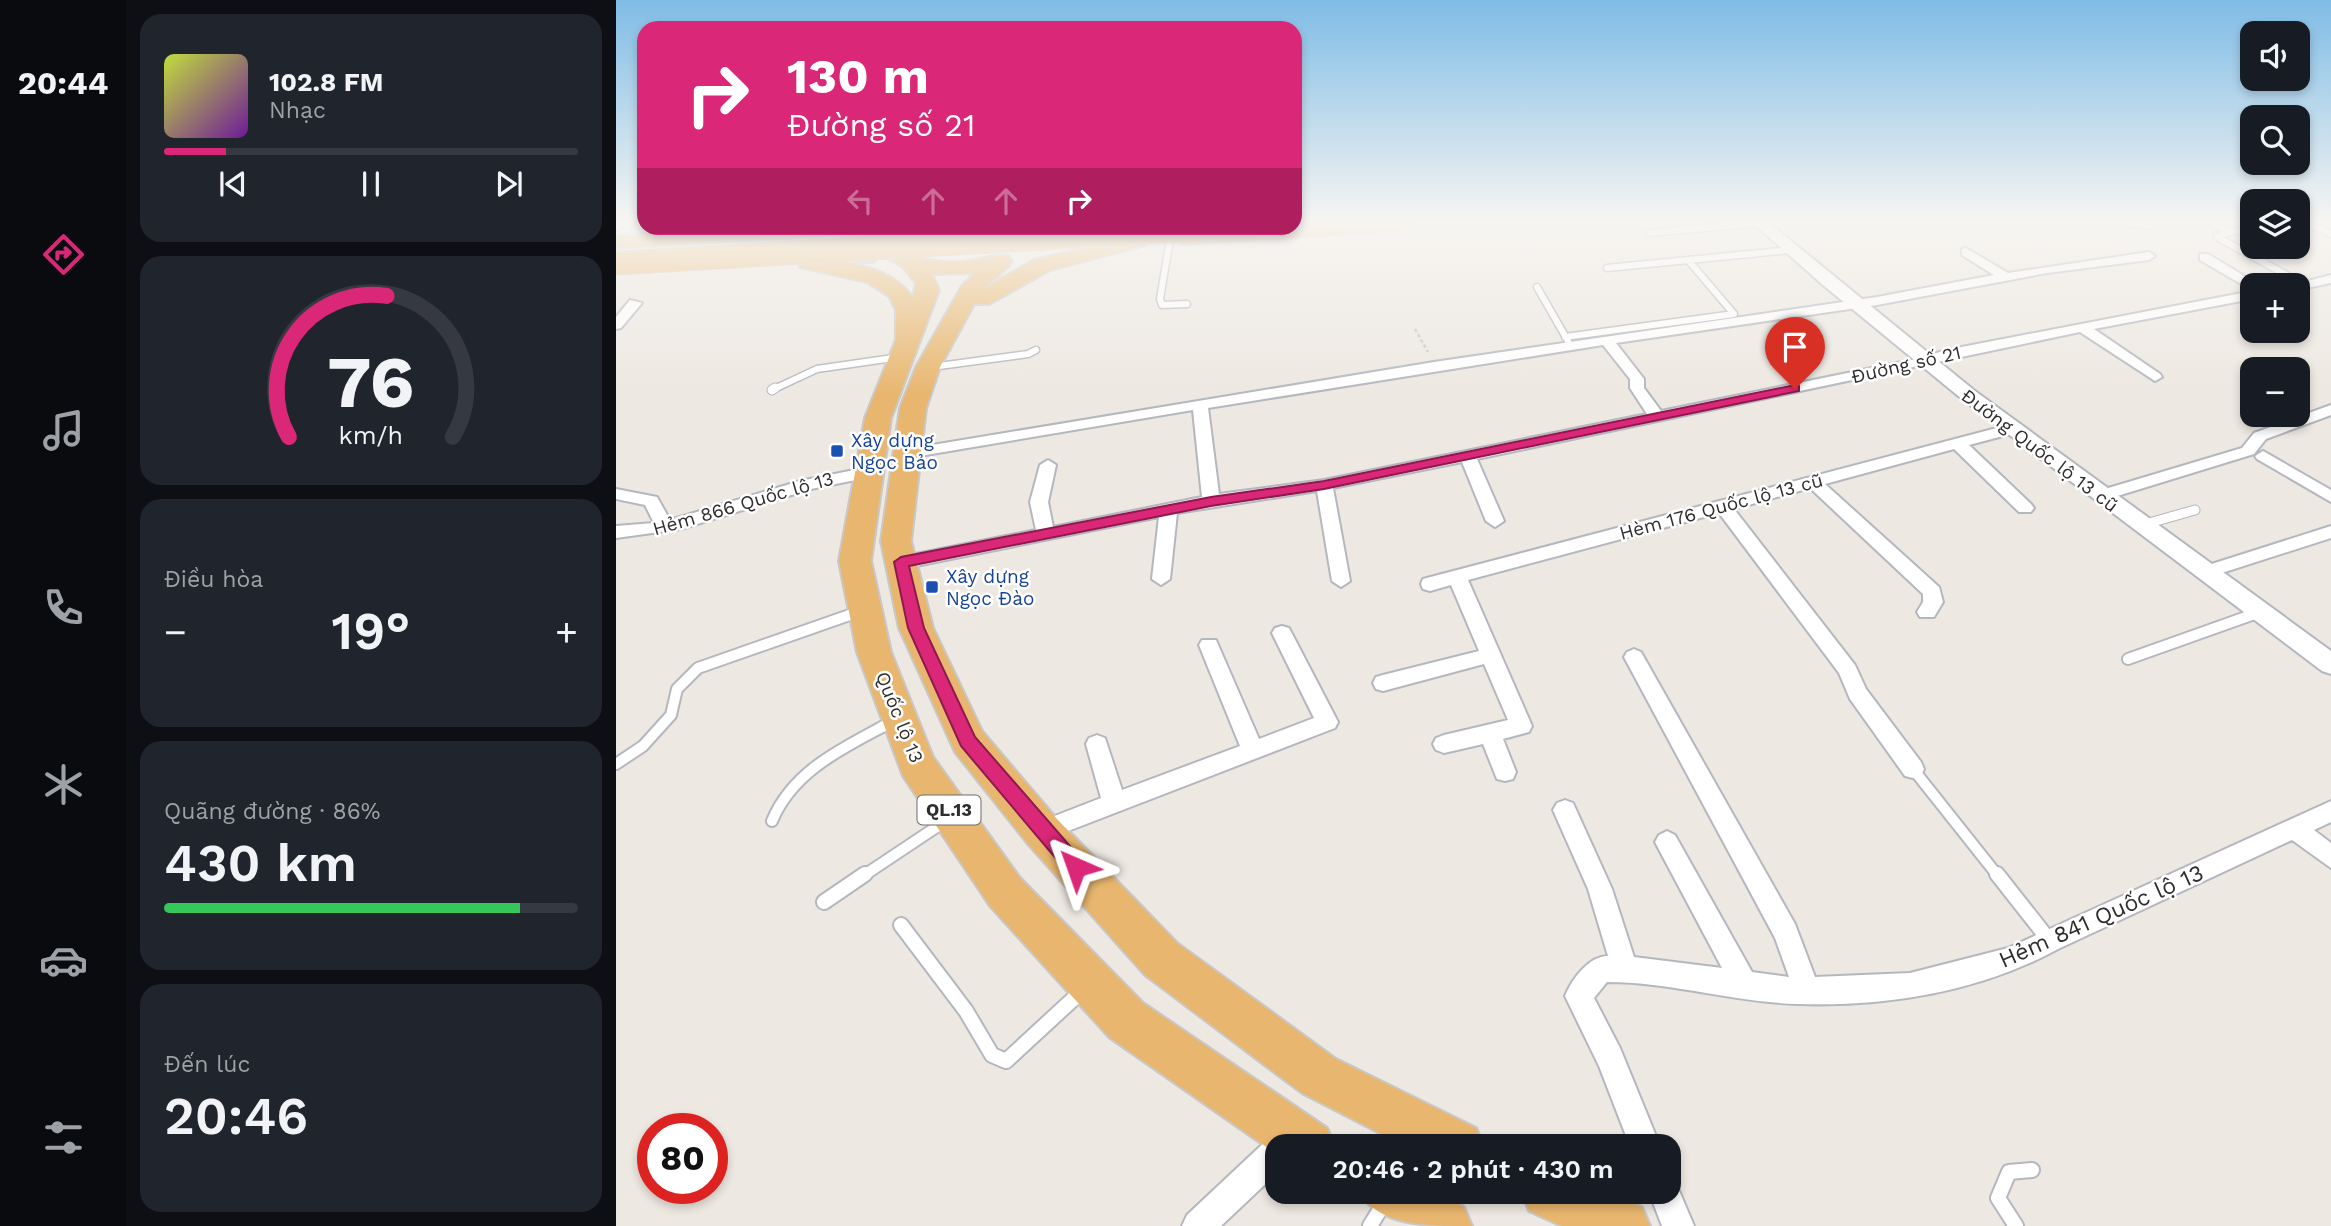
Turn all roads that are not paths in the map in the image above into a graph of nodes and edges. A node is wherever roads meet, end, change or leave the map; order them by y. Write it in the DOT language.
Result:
graph roads {
  1 [pos="875,280"];
  2 [pos="924,280"];
  3 [pos="978,280"];
  4 [pos="1011,280"];
  5 [pos="1163,280"];
  6 [pos="1705,280"];
  7 [pos="1824,280"];
  8 [pos="1987,280"];
  9 [pos="1536,287"];
  10 [pos="2240,297"];
  11 [pos="616,303"];
  12 [pos="1850,303"];
  13 [pos="1187,304"];
  14 [pos="963,309"];
  15 [pos="616,325"];
  16 [pos="2083,328"];
  17 [pos="1568,342"];
  18 [pos="1608,342"];
  19 [pos="904,349"];
  20 [pos="1036,350"];
  21 [pos="1924,362"];
  22 [pos="939,366"];
  23 [pos="2155,377"];
  24 [pos="772,390"];
  25 [pos="1200,406"];
  26 [pos="2331,410"];
  27 [pos="1657,417"];
  28 [pos="2012,429"];
  29 [pos="1957,443"];
  30 [pos="909,450"];
  31 [pos="1468,456"];
  32 [pos="2263,456"];
  33 [pos="1048,465"];
  34 [pos="869,472"];
  35 [pos="1812,481"];
  36 [pos="1324,485"];
  37 [pos="616,494"];
  38 [pos="2101,496"];
  39 [pos="2331,497"];
  40 [pos="1211,501"];
  41 [pos="1722,505"];
  42 [pos="2025,508"];
  43 [pos="1170,509"];
  44 [pos="2195,510"];
  45 [pos="1495,521"];
  46 [pos="2141,525"];
  47 [pos="664,526"];
  48 [pos="616,532"];
  49 [pos="638,532"];
  50 [pos="2331,532"];
  51 [pos="1046,535"];
  52 [pos="616,544"];
  53 [pos="901,562"];
  54 [pos="2206,572"];
  55 [pos="1457,577"];
  56 [pos="1161,579"];
  57 [pos="1341,581"];
  58 [pos="1430,584"];
  59 [pos="864,609"];
  60 [pos="1927,612"];
  61 [pos="2261,612"];
  62 [pos="1282,633"];
  63 [pos="1209,645"];
  64 [pos="1491,655"];
  65 [pos="1634,657"];
  66 [pos="2128,659"];
  67 [pos="2331,664"];
  68 [pos="1383,683"];
  69 [pos="898,718"];
  70 [pos="1490,733"];
  71 [pos="1097,744"];
  72 [pos="1444,744"];
  73 [pos="1253,750"];
  74 [pos="616,764"];
  75 [pos="1913,769"];
  76 [pos="1505,772"];
  77 [pos="1114,803"];
  78 [pos="1565,810"];
  79 [pos="2331,811"];
  80 [pos="953,816"];
  81 [pos="772,821"];
  82 [pos="2293,827"];
  83 [pos="1042,831"];
  84 [pos="1667,842"];
  85 [pos="2331,857"];
  86 [pos="824,902"];
  87 [pos="901,925"];
  88 [pos="2049,940"];
  89 [pos="1625,969"];
  90 [pos="1091,982"];
  91 [pos="1745,985"];
  92 [pos="1807,990"];
  93 [pos="1276,1134"];
  94 [pos="1434,1134"];
  95 [pos="1640,1134"];
  96 [pos="1265,1167"];
  97 [pos="2032,1170"];
  98 [pos="1382,1204"];
  99 [pos="1574,1204"];
  100 [pos="1669,1204"];
  101 [pos="1198,1226"];
  102 [pos="1445,1226"];
  103 [pos="1623,1226"];
  104 [pos="1678,1226"];
  105 [pos="2017,1226"];
  1 -- 19 [label="highway"];
  2 -- 19 [label="highway, Quốc lộ 13 / QL.13"];
  3 -- 14 [label="highway, QL.13"];
  4 -- 14 [label="highway"];
  5 -- 13 [label="lane"];
  6 -- 17 [label="lane"];
  7 -- 12 [label="street, Đường Quốc lộ 13 cũ"];
  8 -- 12 [label="street"];
  9 -- 17 [label="lane"];
  10 -- 16 [label="street, Đường số 21"];
  11 -- 15 [label="street"];
  12 -- 18 [label="street"];
  12 -- 21 [label="street, Đường Quốc lộ 13 cũ"];
  14 -- 22 [label="highway, QL.13"];
  14 -- 30 [label="highway, QL.13"];
  16 -- 21 [label="street, Đường số 21"];
  16 -- 23 [label="street"];
  17 -- 18 [label="street"];
  17 -- 25 [label="street"];
  18 -- 27 [label="street"];
  19 -- 24 [label="lane"];
  19 -- 34 [label="highway, Quốc lộ 13 / QL.13"];
  20 -- 22 [label="lane"];
  21 -- 27 [label="street, Đường số 21"];
  21 -- 28 [label="street, Đường Quốc lộ 13 cũ"];
  22 -- 30 [label="highway, QL.13"];
  25 -- 30 [label="street"];
  25 -- 40 [label="street"];
  26 -- 38 [label="street"];
  27 -- 31 [label="street, Đường số 21"];
  28 -- 29 [label="street, Hèm 176 Quốc lộ 13 cũ"];
  28 -- 38 [label="street, Đường Quốc lộ 13 cũ"];
  29 -- 35 [label="street, Hèm 176 Quốc lộ 13 cũ"];
  29 -- 42 [label="street"];
  30 -- 53 [label="highway, QL.13"];
  31 -- 36 [label="street, Đường số 21"];
  31 -- 45 [label="street"];
  32 -- 39 [label="street"];
  33 -- 51 [label="street"];
  34 -- 47 [label="street, Hẻm 866 Quốc lộ 13"];
  34 -- 59 [label="highway, Quốc lộ 13 / QL.13"];
  35 -- 41 [label="street, Hèm 176 Quốc lộ 13 cũ"];
  35 -- 60 [label="street"];
  36 -- 40 [label="street, Đường số 21"];
  36 -- 57 [label="street"];
  37 -- 47 [label="street"];
  38 -- 46 [label="street, Đường Quốc lộ 13 cũ"];
  40 -- 43 [label="street, Đường số 21"];
  41 -- 55 [label="street, Hèm 176 Quốc lộ 13 cũ"];
  41 -- 75 [label="street"];
  43 -- 51 [label="street, Đường số 21"];
  43 -- 56 [label="street"];
  44 -- 46 [label="lane"];
  46 -- 54 [label="street, Đường Quốc lộ 13 cũ"];
  47 -- 49 [label="street, Hẻm 866 Quốc lộ 13"];
  48 -- 49 [label="street, Hẻm 866 Quốc lộ 13"];
  49 -- 52 [label="street"];
  50 -- 54 [label="street"];
  51 -- 53 [label="street, Đường số 21"];
  53 -- 83 [label="highway, QL.13"];
  54 -- 61 [label="street, Đường Quốc lộ 13 cũ"];
  55 -- 58 [label="street, Hèm 176 Quốc lộ 13 cũ"];
  55 -- 64 [label="street"];
  59 -- 69 [label="highway, Quốc lộ 13 / QL.13"];
  59 -- 74 [label="lane"];
  61 -- 66 [label="lane"];
  61 -- 67 [label="street, Đường Quốc lộ 13 cũ"];
  62 -- 73 [label="street"];
  63 -- 73 [label="street"];
  64 -- 68 [label="street"];
  64 -- 70 [label="street"];
  65 -- 92 [label="street"];
  69 -- 80 [label="highway, Quốc lộ 13 / QL.13"];
  69 -- 81 [label="lane"];
  70 -- 72 [label="street"];
  70 -- 76 [label="street"];
  71 -- 77 [label="street"];
  73 -- 77 [label="street"];
  75 -- 88 [label="lane"];
  77 -- 83 [label="street"];
  78 -- 89 [label="street"];
  79 -- 82 [label="street, Hẻm 841 Quốc lộ 13"];
  80 -- 86 [label="lane"];
  80 -- 90 [label="highway, Quốc lộ 13 / QL.13"];
  82 -- 85 [label="street"];
  82 -- 88 [label="street, Hẻm 841 Quốc lộ 13"];
  83 -- 94 [label="highway, QL.13"];
  84 -- 91 [label="street"];
  87 -- 90 [label="lane"];
  88 -- 92 [label="street, Hẻm 841 Quốc lộ 13"];
  89 -- 91 [label="street, Hẻm 841 Quốc lộ 13"];
  89 -- 95 [label="street, Hẻm 841 Quốc lộ 13"];
  90 -- 93 [label="highway, Quốc lộ 13 / QL.13"];
  91 -- 92 [label="street, Hẻm 841 Quốc lộ 13"];
  96 -- 101 [label="street"];
  97 -- 105 [label="lane"];
  98 -- 102 [label="highway"];
  99 -- 103 [label="highway"];
  100 -- 104 [label="street"];
}
